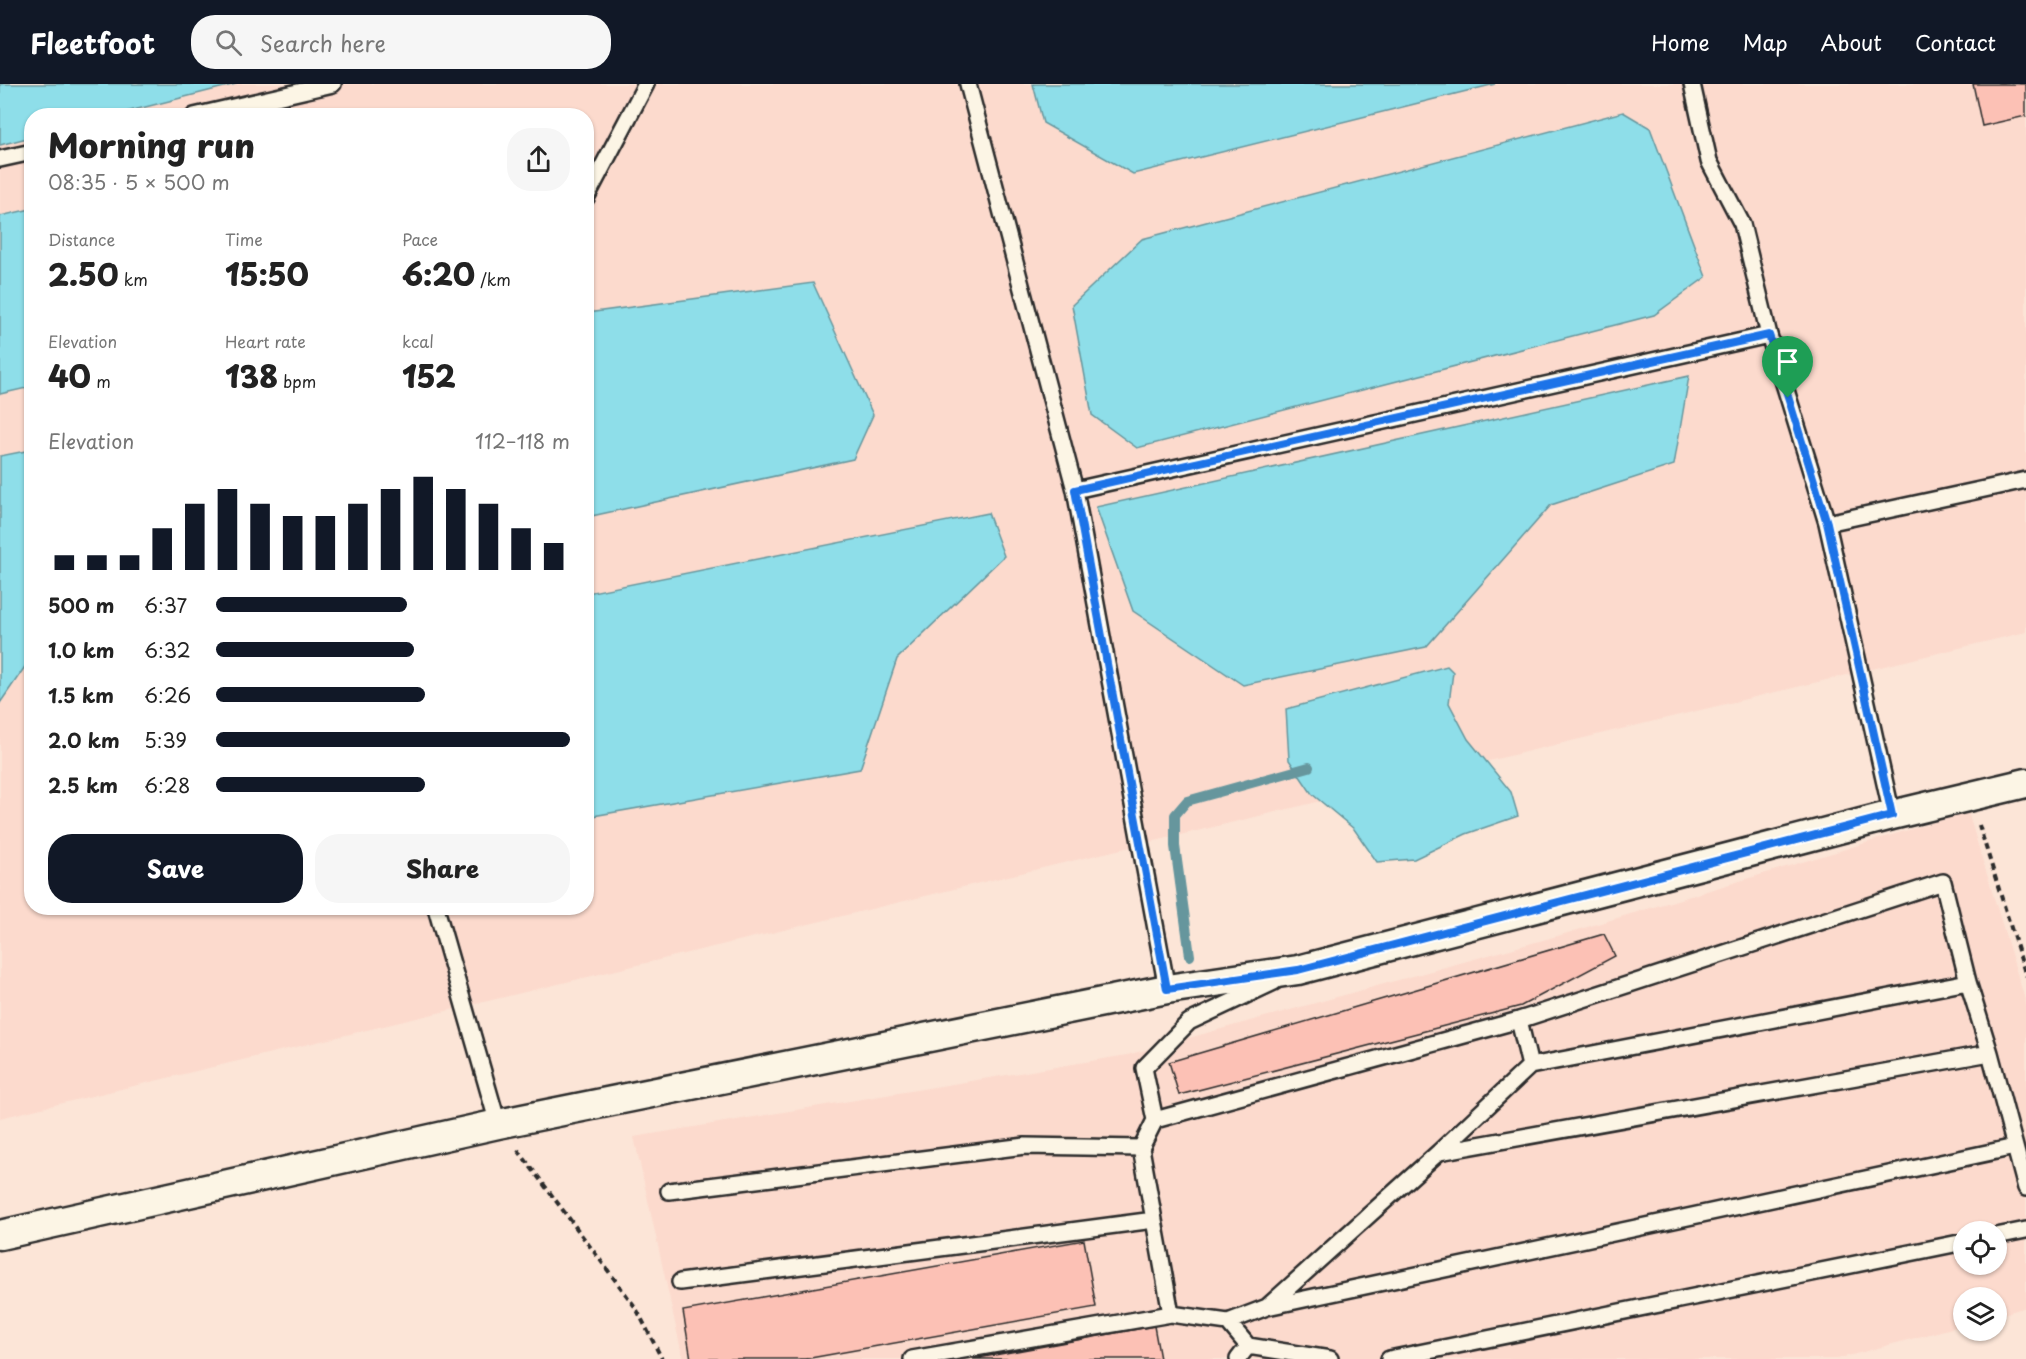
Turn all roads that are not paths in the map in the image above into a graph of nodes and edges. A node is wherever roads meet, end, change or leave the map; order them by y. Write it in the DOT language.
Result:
graph roads {
  1 [pos="333,84"];
  2 [pos="646,84"];
  3 [pos="968,84"];
  4 [pos="1692,84"];
  5 [pos="229,108"];
  6 [pos="24,154"];
  7 [pos="0,159"];
  8 [pos="594,183"];
  9 [pos="1769,335"];
  10 [pos="2026,480"];
  11 [pos="1075,490"];
  12 [pos="1827,523"];
  13 [pos="2026,783"];
  14 [pos="1892,815"];
  15 [pos="438,915"];
  16 [pos="1298,970"];
  17 [pos="1968,982"];
  18 [pos="1167,989"];
  19 [pos="1519,1020"];
  20 [pos="1990,1053"];
  21 [pos="1530,1066"];
  22 [pos="1155,1120"];
  23 [pos="498,1124"];
  24 [pos="2015,1147"];
  25 [pos="1141,1148"];
  26 [pos="1439,1152"];
  27 [pos="2026,1188"];
  28 [pos="669,1191"];
  29 [pos="1154,1220"];
  30 [pos="2026,1230"];
  31 [pos="0,1234"];
  32 [pos="2007,1234"];
  33 [pos="1953,1244"];
  34 [pos="680,1282"];
  35 [pos="1267,1307"];
  36 [pos="1171,1314"];
  37 [pos="1228,1322"];
  38 [pos="1248,1346"];
  39 [pos="912,1359"];
  40 [pos="1238,1359"];
  41 [pos="1330,1359"];
  42 [pos="1389,1359"];
  1 -- 5 [label="lane"];
  2 -- 8 [label="lane"];
  3 -- 11 [label="lane"];
  4 -- 9 [label="lane"];
  6 -- 7 [label="lane"];
  9 -- 11 [label="lane"];
  9 -- 12 [label="lane"];
  10 -- 12 [label="lane"];
  11 -- 18 [label="lane"];
  12 -- 14 [label="lane"];
  13 -- 14 [label="street"];
  14 -- 16 [label="street"];
  15 -- 23 [label="lane"];
  16 -- 18 [label="street"];
  16 -- 22 [label="lane"];
  17 -- 19 [label="lane"];
  17 -- 20 [label="lane"];
  17 -- 21 [label="lane"];
  18 -- 23 [label="street"];
  19 -- 21 [label="lane"];
  19 -- 22 [label="lane"];
  20 -- 24 [label="lane"];
  20 -- 26 [label="lane"];
  21 -- 26 [label="lane"];
  22 -- 25 [label="lane"];
  23 -- 31 [label="street"];
  24 -- 27 [label="lane"];
  24 -- 35 [label="lane"];
  25 -- 28 [label="lane"];
  25 -- 29 [label="lane"];
  26 -- 35 [label="lane"];
  29 -- 34 [label="lane"];
  29 -- 36 [label="lane"];
  30 -- 32 [label="lane"];
  33 -- 42 [label="lane"];
  35 -- 37 [label="lane"];
  36 -- 37 [label="lane"];
  36 -- 39 [label="lane"];
  37 -- 38 [label="lane"];
  38 -- 40 [label="lane"];
  38 -- 41 [label="lane"];
}
